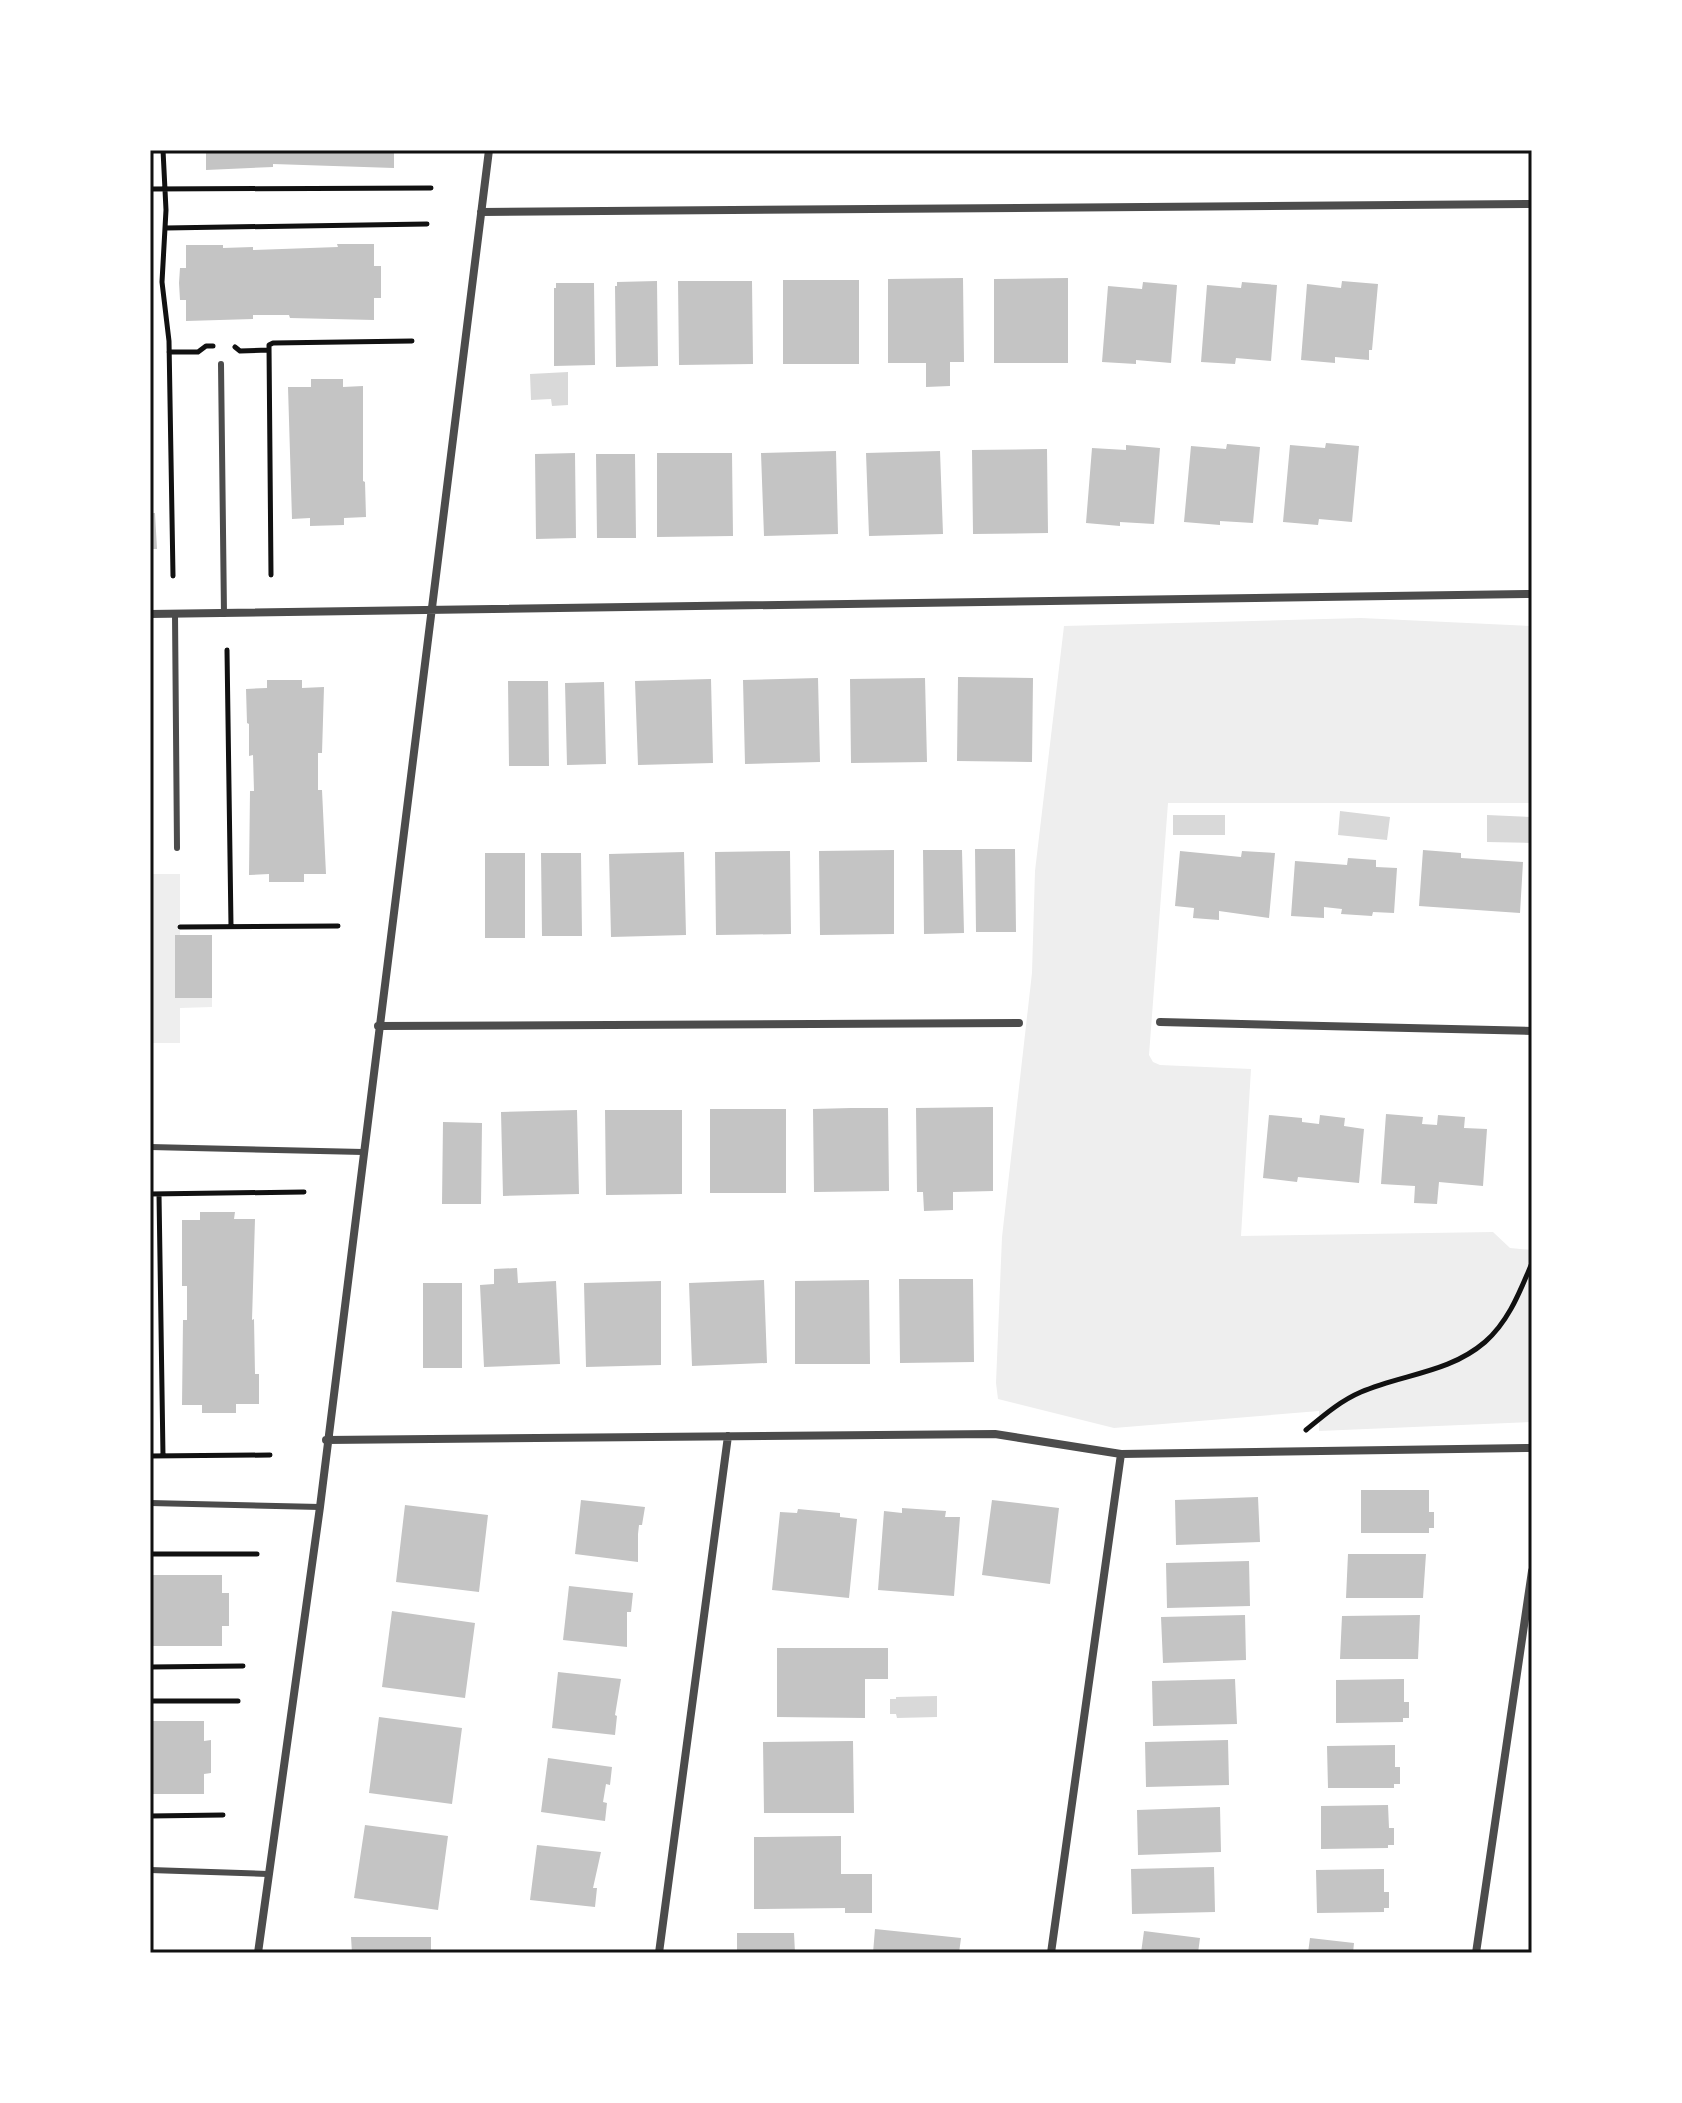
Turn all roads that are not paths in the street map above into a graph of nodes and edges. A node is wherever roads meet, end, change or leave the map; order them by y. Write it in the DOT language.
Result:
graph roads {
  1 [pos="489,150"];
  2 [pos="1532,204"];
  3 [pos="481,212"];
  4 [pos="221,364"];
  5 [pos="1532,594"];
  6 [pos="431,611"];
  7 [pos="150,614"];
  8 [pos="175,614"];
  9 [pos="224,614"];
  10 [pos="177,848"];
  11 [pos="1160,1022"];
  12 [pos="1019,1023"];
  13 [pos="378,1026"];
  14 [pos="1532,1031"];
  15 [pos="150,1147"];
  16 [pos="363,1152"];
  17 [pos="728,1436"];
  18 [pos="326,1440"];
  19 [pos="1532,1448"];
  20 [pos="1121,1454"];
  21 [pos="150,1503"];
  22 [pos="320,1507"];
  23 [pos="1532,1571"];
  24 [pos="150,1870"];
  25 [pos="268,1874"];
  26 [pos="258,1953"];
  27 [pos="659,1953"];
  28 [pos="1051,1953"];
  29 [pos="1476,1953"];
  1 -- 3 [label="street"];
  2 -- 3 [label="street"];
  3 -- 6 [label="street"];
  4 -- 9 [label="lane"];
  5 -- 6 [label="street"];
  6 -- 9 [label="street"];
  6 -- 13 [label="street"];
  7 -- 8 [label="street"];
  8 -- 9 [label="street"];
  8 -- 10 [label="lane"];
  11 -- 14 [label="street"];
  12 -- 13 [label="street"];
  13 -- 16 [label="street"];
  15 -- 16 [label="lane"];
  16 -- 18 [label="street"];
  17 -- 18 [label="street"];
  17 -- 20 [label="street"];
  17 -- 27 [label="street"];
  18 -- 22 [label="street"];
  19 -- 20 [label="street"];
  20 -- 28 [label="street"];
  21 -- 22 [label="lane"];
  22 -- 25 [label="street"];
  23 -- 29 [label="street"];
  24 -- 25 [label="lane"];
  25 -- 26 [label="street"];
}
